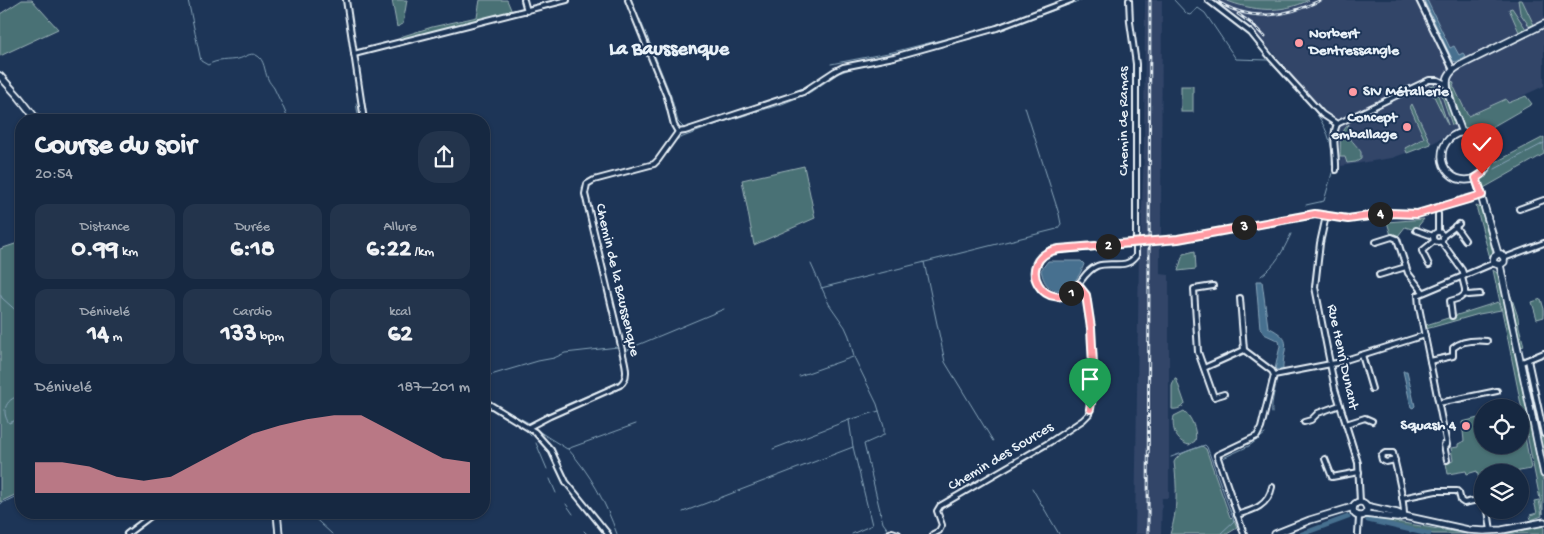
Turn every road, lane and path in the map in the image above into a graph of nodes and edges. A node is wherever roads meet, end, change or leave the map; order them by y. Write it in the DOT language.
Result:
graph roads {
  1 [pos="346,0"];
  2 [pos="524,0"];
  3 [pos="567,0"];
  4 [pos="628,0"];
  5 [pos="1070,0"];
  6 [pos="1129,0"];
  7 [pos="1208,0"];
  8 [pos="1419,0"];
  9 [pos="527,11"];
  10 [pos="1544,24"];
  11 [pos="354,54"];
  12 [pos="1453,70"];
  13 [pos="0,76"];
  14 [pos="1446,84"];
  15 [pos="32,114"];
  16 [pos="363,114"];
  17 [pos="1338,124"];
  18 [pos="678,132"];
  19 [pos="1462,133"];
  20 [pos="1336,170"];
  21 [pos="1476,178"];
  22 [pos="1482,195"];
  23 [pos="1544,200"];
  24 [pos="1519,210"];
  25 [pos="1438,214"];
  26 [pos="1326,216"];
  27 [pos="1416,230"];
  28 [pos="1438,232"];
  29 [pos="1433,236"];
  30 [pos="1442,236"];
  31 [pos="1465,240"];
  32 [pos="1434,241"];
  33 [pos="1441,241"];
  34 [pos="1376,242"];
  35 [pos="1544,243"];
  36 [pos="1498,254"];
  37 [pos="1504,258"];
  38 [pos="1497,264"];
  39 [pos="1428,265"];
  40 [pos="1406,267"];
  41 [pos="1379,275"];
  42 [pos="1463,276"];
  43 [pos="1078,285"];
  44 [pos="1213,286"];
  45 [pos="1423,292"];
  46 [pos="1465,294"];
  47 [pos="1480,294"];
  48 [pos="1240,298"];
  49 [pos="1452,316"];
  50 [pos="1424,335"];
  51 [pos="1487,341"];
  52 [pos="1244,350"];
  53 [pos="1544,353"];
  54 [pos="1362,355"];
  55 [pos="1525,361"];
  56 [pos="1430,362"];
  57 [pos="1329,365"];
  58 [pos="1204,368"];
  59 [pos="1274,375"];
  60 [pos="1372,388"];
  61 [pos="1497,391"];
  62 [pos="1224,394"];
  63 [pos="1439,403"];
  64 [pos="490,404"];
  65 [pos="1340,405"];
  66 [pos="1372,421"];
  67 [pos="1304,422"];
  68 [pos="1346,424"];
  69 [pos="529,427"];
  70 [pos="1544,434"];
  71 [pos="1325,459"];
  72 [pos="1395,460"];
  73 [pos="1448,460"];
  74 [pos="1359,472"];
  75 [pos="1544,474"];
  76 [pos="1272,487"];
  77 [pos="1402,498"];
  78 [pos="1474,501"];
  79 [pos="1360,502"];
  80 [pos="1366,506"];
  81 [pos="1358,513"];
  82 [pos="1237,515"];
  83 [pos="1404,516"];
  84 [pos="147,519"];
  85 [pos="278,519"];
  86 [pos="1489,519"];
  87 [pos="1544,522"];
  88 [pos="1491,531"];
  89 [pos="127,534"];
  90 [pos="279,534"];
  91 [pos="608,534"];
  92 [pos="888,534"];
  93 [pos="898,534"];
  94 [pos="933,534"];
  95 [pos="1244,534"];
  96 [pos="1275,534"];
  97 [pos="1358,534"];
  1 -- 11 [label="street"];
  2 -- 9 [label="street"];
  3 -- 9 [label="street"];
  4 -- 18 [label="street"];
  5 -- 18 [label="street"];
  6 -- 43 [label="street, Chemin de Ramas"];
  7 -- 17 [label="street"];
  8 -- 12 [label="street"];
  9 -- 11 [label="street"];
  10 -- 12 [label="street"];
  11 -- 16 [label="street"];
  12 -- 14 [label="street"];
  13 -- 15 [label="street"];
  14 -- 17 [label="street"];
  14 -- 19 [label="street"];
  17 -- 20 [label="street"];
  18 -- 69 [label="street, Chemin de la Baussenque"];
  19 -- 21 [label="street"];
  19 -- 21 [label="street"];
  21 -- 22 [label="street"];
  22 -- 26 [label="street, Chemin de Ramas"];
  22 -- 36 [label="street"];
  23 -- 24 [label="street"];
  25 -- 28 [label="street"];
  26 -- 43 [label="street, Chemin de Ramas, bridge"];
  26 -- 57 [label="street, Rue Henri Dunant"];
  27 -- 29 [label="street"];
  28 -- 29 [label="street"];
  28 -- 30 [label="street"];
  29 -- 32 [label="street"];
  30 -- 31 [label="street"];
  30 -- 33 [label="street"];
  32 -- 33 [label="street"];
  32 -- 39 [label="street"];
  33 -- 42 [label="street"];
  34 -- 40 [label="street"];
  35 -- 37 [label="street"];
  36 -- 37 [label="street"];
  36 -- 38 [label="street"];
  37 -- 38 [label="street"];
  38 -- 42 [label="street"];
  38 -- 55 [label="street"];
  40 -- 41 [label="street"];
  40 -- 45 [label="street"];
  42 -- 45 [label="street"];
  42 -- 46 [label="street"];
  43 -- 94 [label="street, Chemin des Sources"];
  44 -- 58 [label="street"];
  45 -- 50 [label="street"];
  46 -- 47 [label="street"];
  46 -- 49 [label="street"];
  48 -- 52 [label="street"];
  50 -- 54 [label="street"];
  50 -- 56 [label="street"];
  51 -- 56 [label="street"];
  52 -- 58 [label="street"];
  52 -- 59 [label="street"];
  53 -- 55 [label="street"];
  54 -- 57 [label="street"];
  54 -- 60 [label="street"];
  55 -- 70 [label="street"];
  55 -- 75 [label="street"];
  56 -- 63 [label="street"];
  57 -- 59 [label="street"];
  57 -- 65 [label="street, Rue Henri Dunant"];
  58 -- 62 [label="street"];
  59 -- 82 [label="street"];
  61 -- 63 [label="street"];
  63 -- 73 [label="street"];
  64 -- 69 [label="street"];
  65 -- 67 [label="street"];
  65 -- 68 [label="street, Rue Henri Dunant"];
  66 -- 68 [label="street"];
  68 -- 74 [label="street, Rue Henri Dunant"];
  69 -- 91 [label="street"];
  71 -- 74 [label="street"];
  72 -- 77 [label="street"];
  74 -- 79 [label="street, Rue Henri Dunant"];
  76 -- 82 [label="street"];
  77 -- 78 [label="street"];
  77 -- 83 [label="street"];
  79 -- 80 [label="street"];
  79 -- 81 [label="street"];
  80 -- 81 [label="street"];
  80 -- 83 [label="street"];
  81 -- 83 [label="street"];
  81 -- 96 [label="street"];
  81 -- 97 [label="street"];
  82 -- 95 [label="street"];
  83 -- 88 [label="street"];
  84 -- 89 [label="street"];
  85 -- 90 [label="street"];
  86 -- 88 [label="street"];
  87 -- 88 [label="street"];
  92 -- 93 [label="street"];
}
